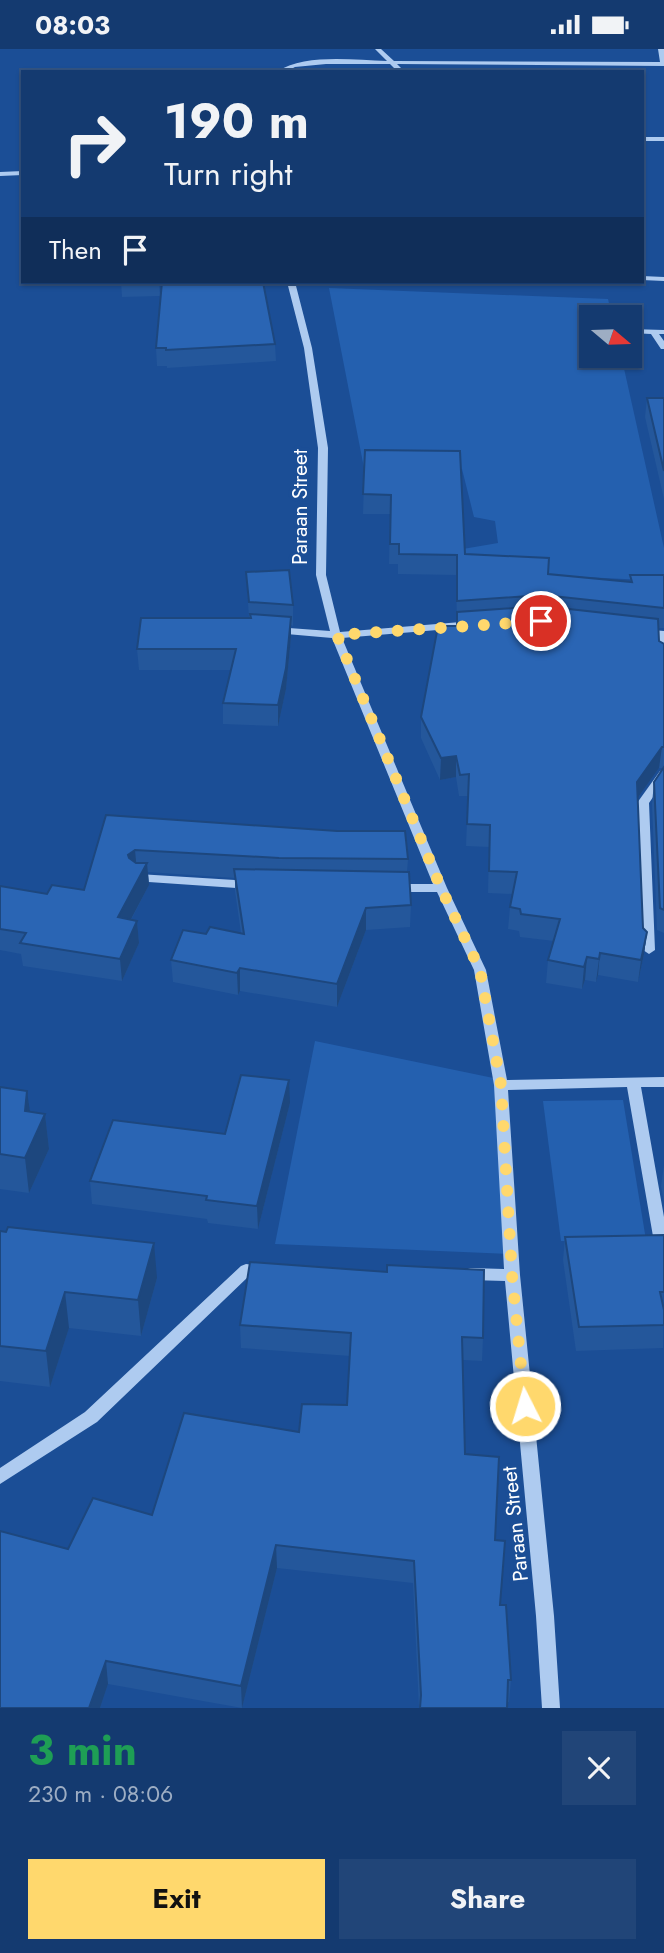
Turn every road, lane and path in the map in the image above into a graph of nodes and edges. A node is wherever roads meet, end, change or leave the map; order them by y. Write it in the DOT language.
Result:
graph roads {
  1 [pos="378,49"];
  2 [pos="663,51"];
  3 [pos="391,63"];
  4 [pos="664,64"];
  5 [pos="281,70"];
  6 [pos="400,70"];
  7 [pos="644,139"];
  8 [pos="664,139"];
  9 [pos="21,173"];
  10 [pos="0,174"];
  11 [pos="644,278"];
  12 [pos="664,279"];
  13 [pos="292,284"];
  14 [pos="642,331"];
  15 [pos="653,332"];
  16 [pos="664,332"];
  17 [pos="664,347"];
  18 [pos="490,623"];
  19 [pos="267,629"];
  20 [pos="624,630"];
  21 [pos="337,635"];
  22 [pos="664,661"];
  23 [pos="664,773"];
  24 [pos="138,879"];
  25 [pos="266,886"];
  26 [pos="387,888"];
  27 [pos="441,888"];
  28 [pos="649,950"];
  29 [pos="633,1082"];
  30 [pos="664,1082"];
  31 [pos="501,1085"];
  32 [pos="661,1242"];
  33 [pos="274,1271"];
  34 [pos="456,1274"];
  35 [pos="512,1275"];
  36 [pos="0,1477"];
  37 [pos="551,1708"];
  1 -- 3 [label="street"];
  2 -- 4 [label="street"];
  3 -- 4 [label="street"];
  3 -- 5 [label="street"];
  3 -- 6 [label="street"];
  7 -- 8 [label="street"];
  9 -- 10 [label="street"];
  11 -- 12 [label="street"];
  13 -- 21 [label="street, Paraan Street"];
  14 -- 15 [label="street"];
  15 -- 16 [label="street"];
  15 -- 17 [label="street"];
  18 -- 21 [label="street"];
  19 -- 21 [label="lane"];
  20 -- 22 [label="street"];
  21 -- 27 [label="street, Paraan Street"];
  23 -- 28 [label="street"];
  24 -- 25 [label="street"];
  26 -- 27 [label="street"];
  27 -- 31 [label="street, Paraan Street"];
  29 -- 30 [label="street"];
  29 -- 31 [label="street"];
  29 -- 32 [label="street"];
  31 -- 35 [label="street, Paraan Street"];
  33 -- 36 [label="street"];
  34 -- 35 [label="street"];
  35 -- 37 [label="street, Paraan Street"];
}
